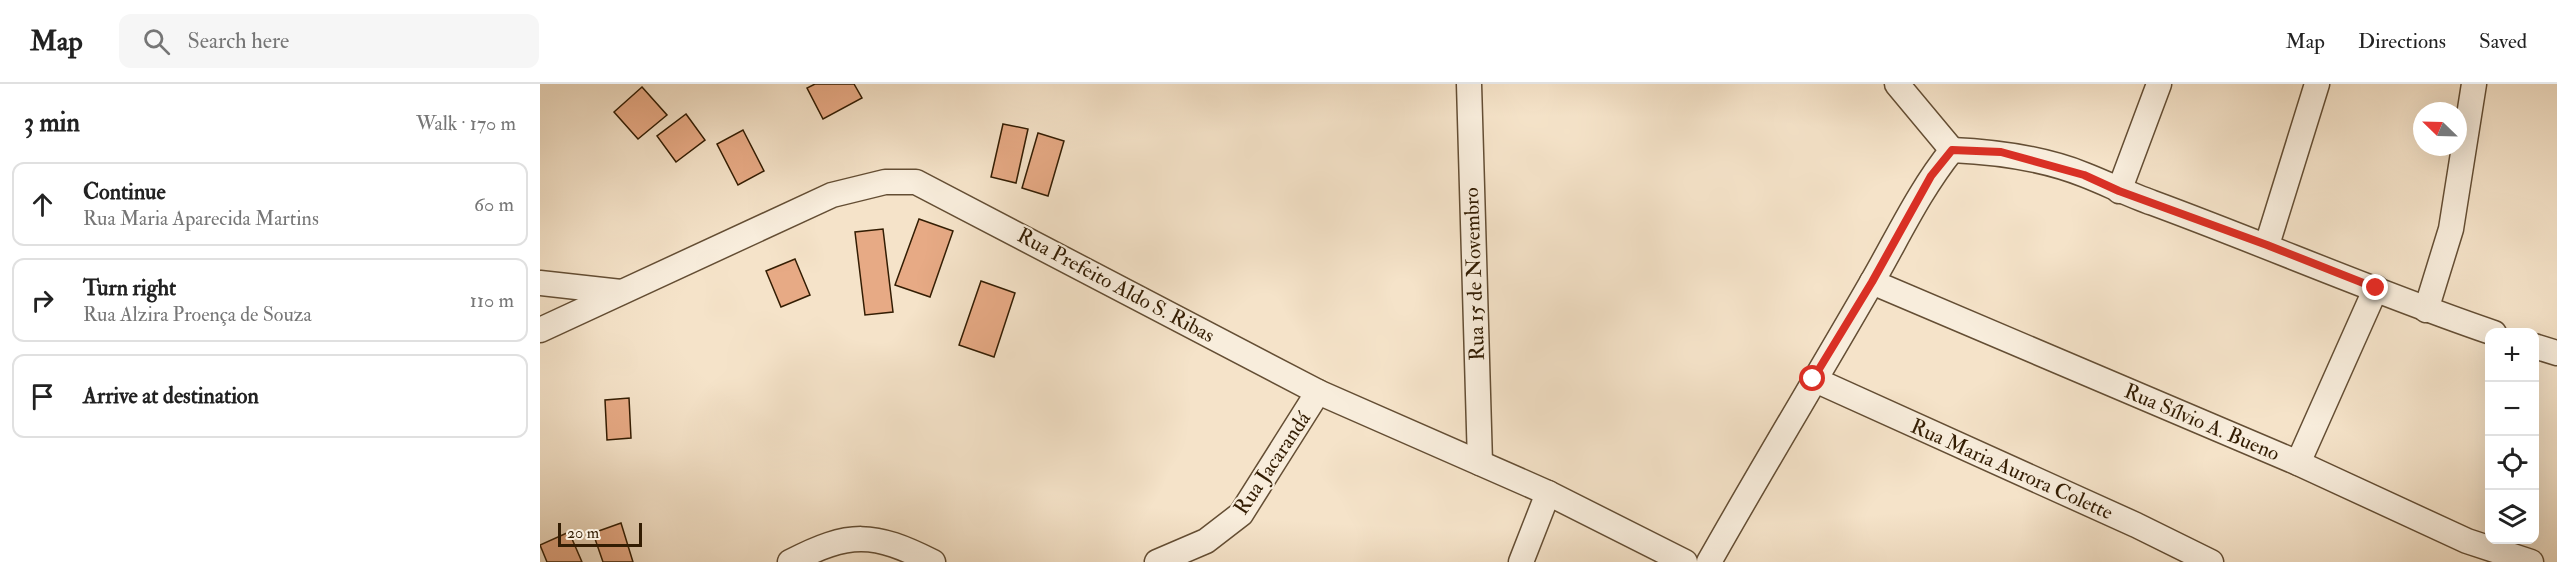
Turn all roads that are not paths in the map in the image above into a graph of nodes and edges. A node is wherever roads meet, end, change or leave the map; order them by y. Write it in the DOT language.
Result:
graph roads {
  1 [pos="1469,84"];
  2 [pos="1897,84"];
  3 [pos="2159,84"];
  4 [pos="2316,84"];
  5 [pos="2474,84"];
  6 [pos="1952,150"];
  7 [pos="2119,191"];
  8 [pos="2267,245"];
  9 [pos="1872,282"];
  10 [pos="540,283"];
  11 [pos="2376,288"];
  12 [pos="621,292"];
  13 [pos="2426,310"];
  14 [pos="540,330"];
  15 [pos="2485,330"];
  16 [pos="2539,347"];
  17 [pos="2557,353"];
  18 [pos="1813,379"];
  19 [pos="1318,392"];
  20 [pos="1480,463"];
  21 [pos="2298,463"];
  22 [pos="1548,494"];
  23 [pos="790,562"];
  24 [pos="933,562"];
  25 [pos="1157,562"];
  26 [pos="1521,562"];
  27 [pos="1685,562"];
  28 [pos="1709,562"];
  29 [pos="2211,562"];
  30 [pos="2531,562"];
  1 -- 20 [label="street, Rua 15 de Novembro"];
  2 -- 6 [label="street"];
  3 -- 7 [label="street"];
  4 -- 8 [label="street"];
  5 -- 13 [label="street"];
  6 -- 7 [label="street"];
  6 -- 9 [label="street"];
  7 -- 8 [label="street"];
  8 -- 11 [label="street"];
  9 -- 18 [label="street"];
  9 -- 21 [label="street, Rua Sílvio A. Bueno"];
  10 -- 12 [label="street"];
  11 -- 13 [label="street"];
  11 -- 21 [label="street"];
  12 -- 14 [label="street, Rua Prefeito Aldo S. Ribas"];
  12 -- 19 [label="street, Rua Prefeito Aldo S. Ribas"];
  13 -- 15 [label="street"];
  16 -- 17 [label="street"];
  18 -- 28 [label="street"];
  18 -- 29 [label="street, Rua Maria Aurora Colette"];
  19 -- 20 [label="street, Rua Prefeito Aldo S. Ribas"];
  19 -- 25 [label="street, Rua Jacarandá"];
  20 -- 22 [label="street, Rua Prefeito Aldo S. Ribas"];
  21 -- 30 [label="street, Rua Sílvio A. Bueno"];
  22 -- 26 [label="street"];
  22 -- 27 [label="street, Rua Prefeito Aldo S. Ribas"];
  23 -- 24 [label="street"];
}
